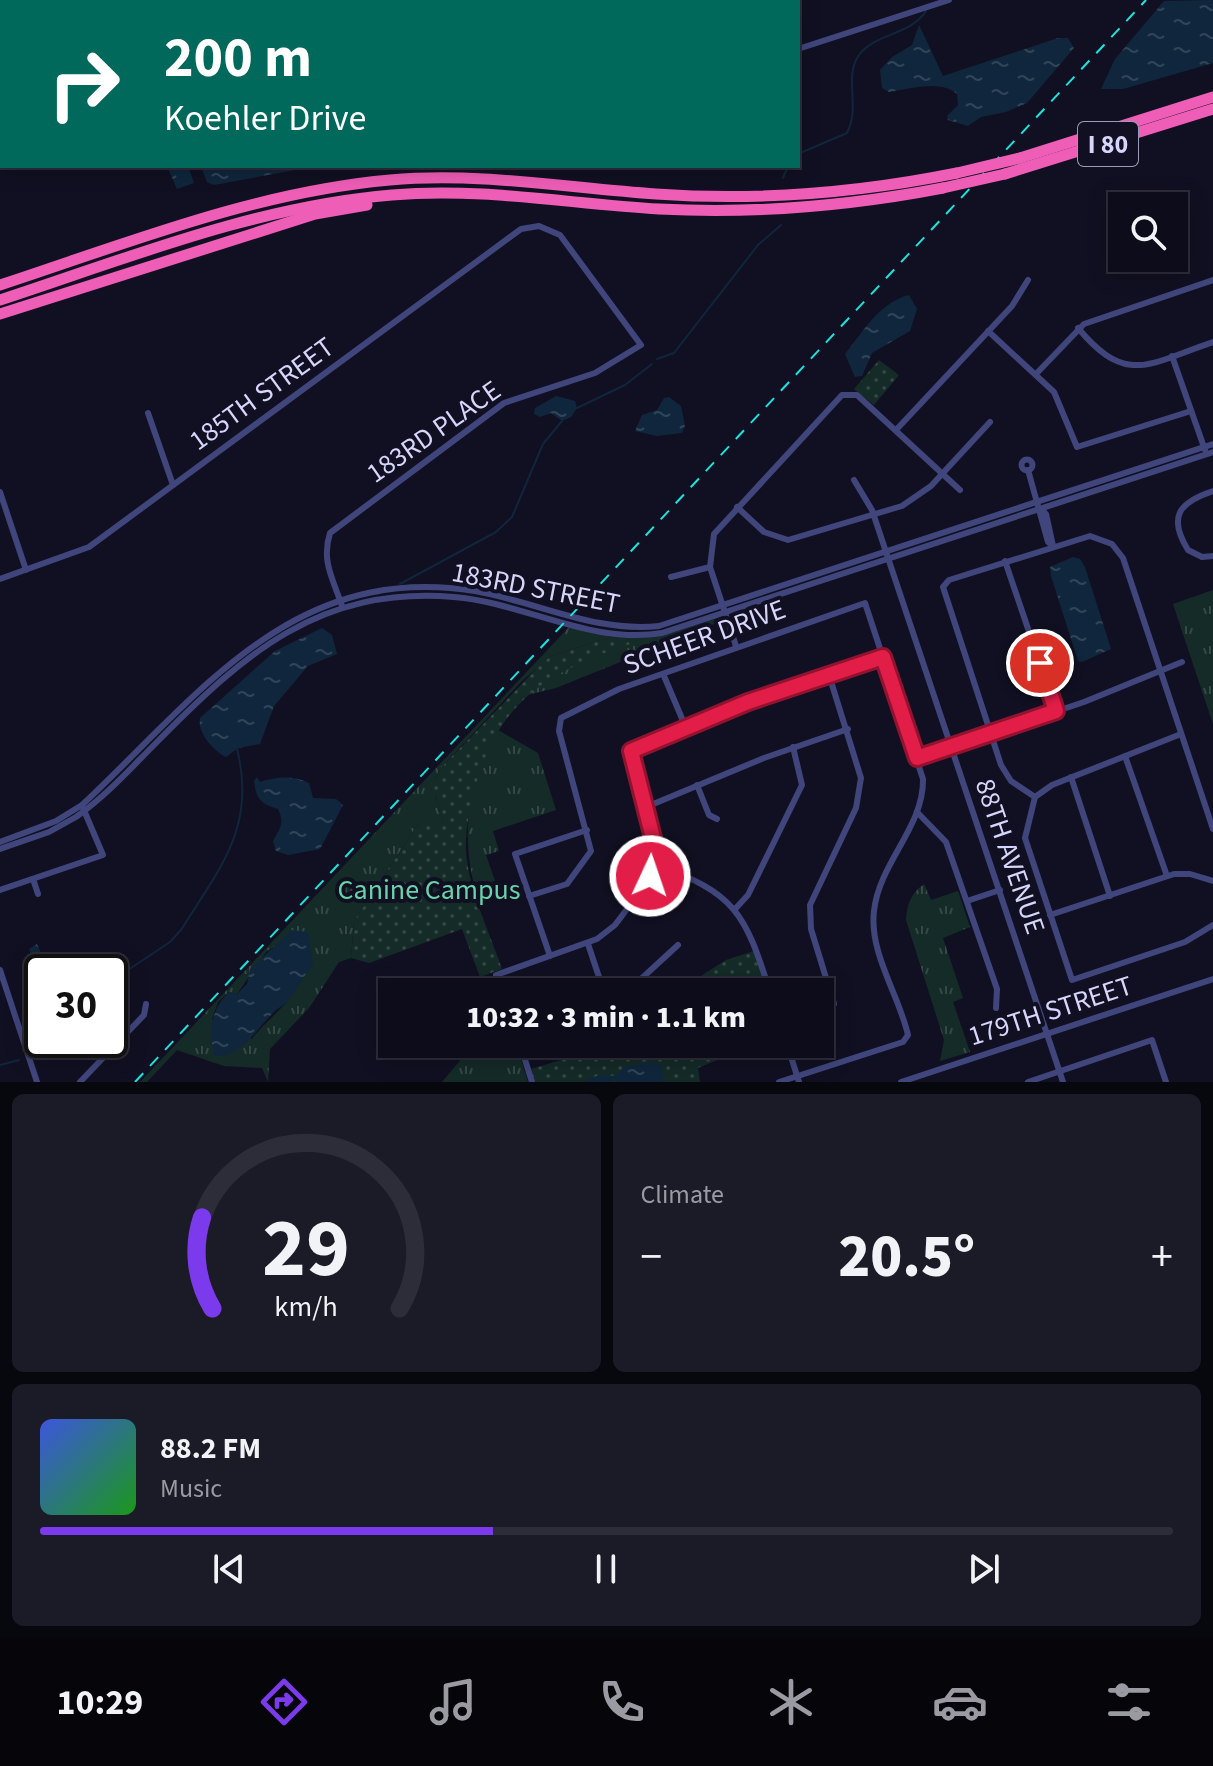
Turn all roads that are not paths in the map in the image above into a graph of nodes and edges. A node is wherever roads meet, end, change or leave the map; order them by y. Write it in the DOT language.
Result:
graph roads {
  1 [pos="949,0"];
  2 [pos="800,48"];
  3 [pos="1213,97"];
  4 [pos="1213,109"];
  5 [pos="473,194"];
  6 [pos="539,226"];
  7 [pos="1028,280"];
  8 [pos="1213,280"];
  9 [pos="0,285"];
  10 [pos="0,300"];
  11 [pos="0,314"];
  12 [pos="1078,328"];
  13 [pos="988,331"];
  14 [pos="1213,342"];
  15 [pos="1172,356"];
  16 [pos="1036,374"];
  17 [pos="1191,411"];
  18 [pos="148,413"];
  19 [pos="990,422"];
  20 [pos="896,430"];
  21 [pos="1213,444"];
  22 [pos="1208,451"];
  23 [pos="1028,470"];
  24 [pos="942,475"];
  25 [pos="854,480"];
  26 [pos="173,485"];
  27 [pos="960,490"];
  28 [pos="1213,491"];
  29 [pos="0,492"];
  30 [pos="1040,505"];
  31 [pos="737,507"];
  32 [pos="874,515"];
  33 [pos="1053,546"];
  34 [pos="888,556"];
  35 [pos="1213,556"];
  36 [pos="1005,561"];
  37 [pos="710,567"];
  38 [pos="26,570"];
  39 [pos="671,577"];
  40 [pos="0,579"];
  41 [pos="342,606"];
  42 [pos="724,609"];
  43 [pos="736,646"];
  44 [pos="883,657"];
  45 [pos="1182,662"];
  46 [pos="1161,670"];
  47 [pos="829,675"];
  48 [pos="664,676"];
  49 [pos="1056,711"];
  50 [pos="686,728"];
  51 [pos="848,729"];
  52 [pos="990,734"];
  53 [pos="1181,734"];
  54 [pos="793,747"];
  55 [pos="951,747"];
  56 [pos="1125,756"];
  57 [pos="917,758"];
  58 [pos="1071,777"];
  59 [pos="697,785"];
  60 [pos="1035,797"];
  61 [pos="646,807"];
  62 [pos="83,808"];
  63 [pos="917,812"];
  64 [pos="717,819"];
  65 [pos="1213,829"];
  66 [pos="587,830"];
  67 [pos="0,842"];
  68 [pos="0,849"];
  69 [pos="654,864"];
  70 [pos="1167,876"];
  71 [pos="1211,877"];
  72 [pos="33,879"];
  73 [pos="0,890"];
  74 [pos="1000,890"];
  75 [pos="38,894"];
  76 [pos="529,896"];
  77 [pos="1110,896"];
  78 [pos="967,901"];
  79 [pos="736,908"];
  80 [pos="1050,915"];
  81 [pos="1213,925"];
  82 [pos="588,944"];
  83 [pos="678,945"];
  84 [pos="550,956"];
  85 [pos="0,970"];
  86 [pos="497,978"];
  87 [pos="599,978"];
  88 [pos="641,978"];
  89 [pos="766,978"];
  90 [pos="826,978"];
  91 [pos="1213,979"];
  92 [pos="146,1004"];
  93 [pos="996,1008"];
  94 [pos="1048,1034"];
  95 [pos="524,1058"];
  96 [pos="791,1058"];
  97 [pos="1060,1072"];
  98 [pos="798,1079"];
  99 [pos="37,1082"];
  100 [pos="80,1082"];
  101 [pos="532,1082"];
  102 [pos="779,1082"];
  103 [pos="901,1082"];
  104 [pos="1028,1082"];
  105 [pos="1063,1082"];
  106 [pos="1166,1082"];
  1 -- 2 [label="street"];
  3 -- 9 [label="highway, I 80, bridge"];
  4 -- 5 [label="highway, I 80, bridge"];
  5 -- 10 [label="highway, I 80"];
  5 -- 11 [label="highway"];
  6 -- 26 [label="street, 185TH STREET"];
  6 -- 41 [label="street, 183RD PLACE"];
  7 -- 13 [label="street"];
  8 -- 12 [label="street"];
  12 -- 15 [label="street"];
  12 -- 16 [label="street"];
  13 -- 16 [label="street"];
  13 -- 20 [label="street"];
  14 -- 15 [label="street"];
  15 -- 17 [label="street"];
  16 -- 17 [label="street"];
  17 -- 22 [label="street"];
  18 -- 26 [label="street"];
  19 -- 24 [label="street"];
  20 -- 24 [label="street"];
  20 -- 31 [label="street"];
  21 -- 22 [label="street, 183RD STREET"];
  22 -- 30 [label="street, 183RD STREET"];
  23 -- 30 [label="street"];
  24 -- 27 [label="street"];
  24 -- 32 [label="street"];
  25 -- 32 [label="street, 88TH AVENUE"];
  26 -- 38 [label="street, 185TH STREET"];
  28 -- 35 [label="street"];
  29 -- 38 [label="street"];
  30 -- 33 [label="street"];
  30 -- 34 [label="street, 183RD STREET"];
  31 -- 32 [label="street"];
  31 -- 37 [label="street"];
  32 -- 34 [label="street, 88TH AVENUE"];
  33 -- 36 [label="street"];
  33 -- 46 [label="street"];
  34 -- 42 [label="street, 183RD STREET"];
  34 -- 55 [label="street, 88TH AVENUE"];
  36 -- 49 [label="street"];
  36 -- 52 [label="street"];
  37 -- 39 [label="street"];
  37 -- 42 [label="street"];
  38 -- 40 [label="street, 185TH STREET"];
  41 -- 42 [label="street, 183RD STREET"];
  41 -- 62 [label="street, 183RD STREET"];
  42 -- 43 [label="street"];
  43 -- 44 [label="street, SCHEER DRIVE"];
  43 -- 48 [label="street, SCHEER DRIVE"];
  44 -- 47 [label="street"];
  44 -- 57 [label="street"];
  45 -- 46 [label="street"];
  46 -- 49 [label="street"];
  46 -- 53 [label="street"];
  47 -- 50 [label="street"];
  47 -- 51 [label="street"];
  48 -- 50 [label="street"];
  48 -- 66 [label="street, SCHEER DRIVE"];
  49 -- 52 [label="street"];
  50 -- 61 [label="street"];
  51 -- 54 [label="street"];
  51 -- 90 [label="street"];
  52 -- 55 [label="street"];
  52 -- 60 [label="street"];
  53 -- 56 [label="street"];
  53 -- 65 [label="street"];
  54 -- 59 [label="street"];
  54 -- 79 [label="street"];
  55 -- 57 [label="street"];
  55 -- 74 [label="street, 88TH AVENUE"];
  56 -- 58 [label="street"];
  56 -- 70 [label="street"];
  57 -- 63 [label="street"];
  58 -- 60 [label="street"];
  58 -- 77 [label="street"];
  59 -- 61 [label="street"];
  59 -- 64 [label="street"];
  60 -- 80 [label="street"];
  61 -- 69 [label="street"];
  62 -- 67 [label="street, 183RD STREET"];
  62 -- 68 [label="street, 183RD STREET"];
  62 -- 72 [label="street"];
  63 -- 78 [label="street"];
  63 -- 98 [label="street"];
  66 -- 76 [label="street"];
  66 -- 76 [label="street"];
  69 -- 79 [label="street"];
  69 -- 82 [label="street"];
  70 -- 71 [label="street"];
  70 -- 77 [label="street"];
  72 -- 73 [label="street"];
  72 -- 75 [label="street"];
  74 -- 78 [label="street"];
  74 -- 94 [label="street, 88TH AVENUE"];
  76 -- 84 [label="street"];
  77 -- 80 [label="street"];
  78 -- 93 [label="street"];
  79 -- 89 [label="street"];
  80 -- 81 [label="street"];
  82 -- 84 [label="street"];
  82 -- 87 [label="street"];
  83 -- 88 [label="street"];
  84 -- 86 [label="street"];
  85 -- 99 [label="street"];
  91 -- 94 [label="street, 179TH STREET"];
  92 -- 100 [label="street"];
  94 -- 97 [label="street, 88TH AVENUE"];
  94 -- 103 [label="street, 179TH STREET"];
  95 -- 101 [label="street"];
  96 -- 98 [label="street"];
  97 -- 104 [label="street"];
  97 -- 105 [label="street, 88TH AVENUE"];
  97 -- 106 [label="street"];
  98 -- 102 [label="street"];
}
